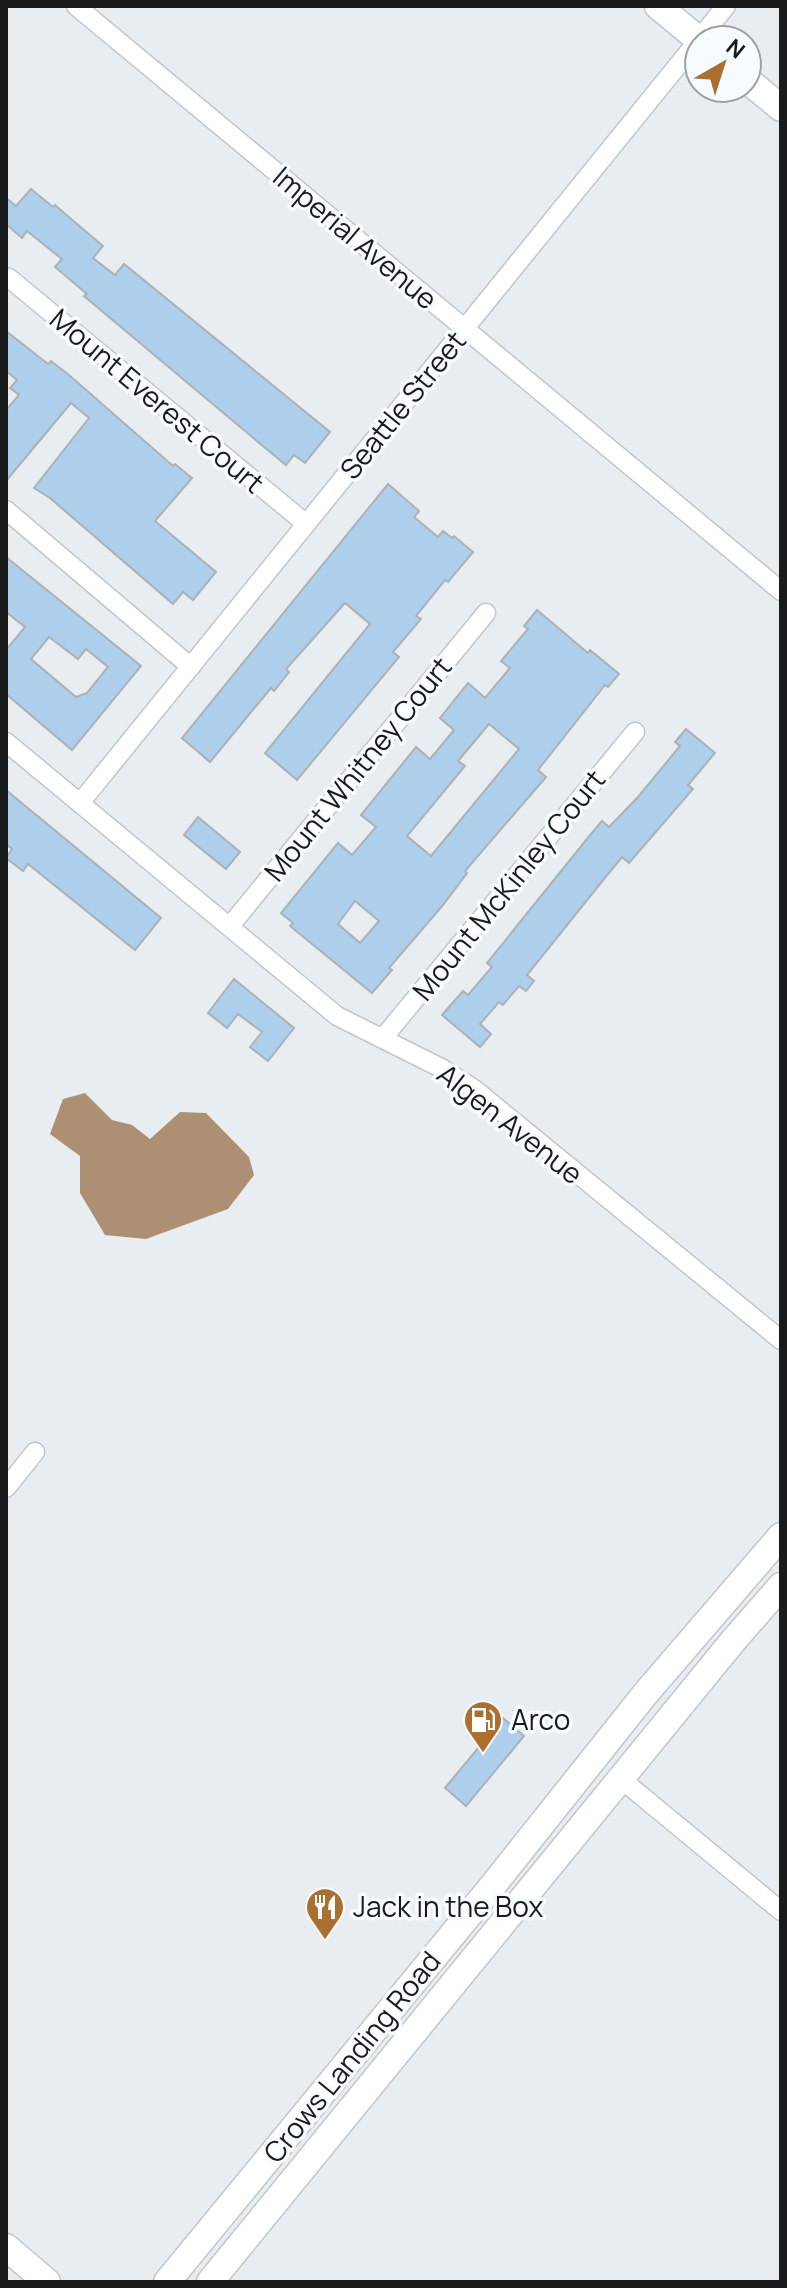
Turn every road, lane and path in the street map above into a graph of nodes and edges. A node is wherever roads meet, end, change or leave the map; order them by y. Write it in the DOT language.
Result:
graph roads {
  1 [pos="76,6"];
  2 [pos="658,6"];
  3 [pos="726,6"];
  4 [pos="711,24"];
  5 [pos="683,27"];
  6 [pos="683,59"];
  7 [pos="763,93"];
  8 [pos="781,108"];
  9 [pos="9,278"];
  10 [pos="466,329"];
  11 [pos="6,510"];
  12 [pos="305,523"];
  13 [pos="781,591"];
  14 [pos="486,613"];
  15 [pos="191,667"];
  16 [pos="635,732"];
  17 [pos="6,742"];
  18 [pos="80,803"];
  19 [pos="230,926"];
  20 [pos="383,1038"];
  21 [pos="781,1340"];
  22 [pos="35,1452"];
  23 [pos="6,1488"];
  24 [pos="781,1536"];
  25 [pos="781,1586"];
  26 [pos="646,1693"];
  27 [pos="624,1774"];
  28 [pos="781,1911"];
  29 [pos="6,2247"];
  30 [pos="47,2282"];
  31 [pos="167,2282"];
  32 [pos="210,2282"];
  1 -- 10 [label="street, Imperial Avenue"];
  2 -- 5 [label="main road"];
  3 -- 4 [label="street, Seattle Street"];
  6 -- 10 [label="street, Seattle Street"];
  7 -- 8 [label="main road"];
  9 -- 12 [label="street, Mount Everest Court"];
  10 -- 12 [label="street, Seattle Street"];
  10 -- 13 [label="street, Imperial Avenue"];
  11 -- 15 [label="street"];
  12 -- 15 [label="street, Seattle Street"];
  14 -- 19 [label="street, Mount Whitney Court"];
  15 -- 18 [label="street, Seattle Street"];
  16 -- 20 [label="street, Mount McKinley Court"];
  17 -- 18 [label="street, Algen Avenue"];
  18 -- 19 [label="street, Algen Avenue"];
  19 -- 20 [label="street, Algen Avenue"];
  20 -- 21 [label="street, Algen Avenue"];
  22 -- 23 [label="street"];
  24 -- 26 [label="main road, Crows Landing Road"];
  25 -- 27 [label="main road, Crows Landing Road"];
  26 -- 27 [label="main road"];
  26 -- 31 [label="main road, Crows Landing Road"];
  27 -- 28 [label="street"];
  27 -- 32 [label="main road, Crows Landing Road"];
  29 -- 30 [label="main road"];
}
